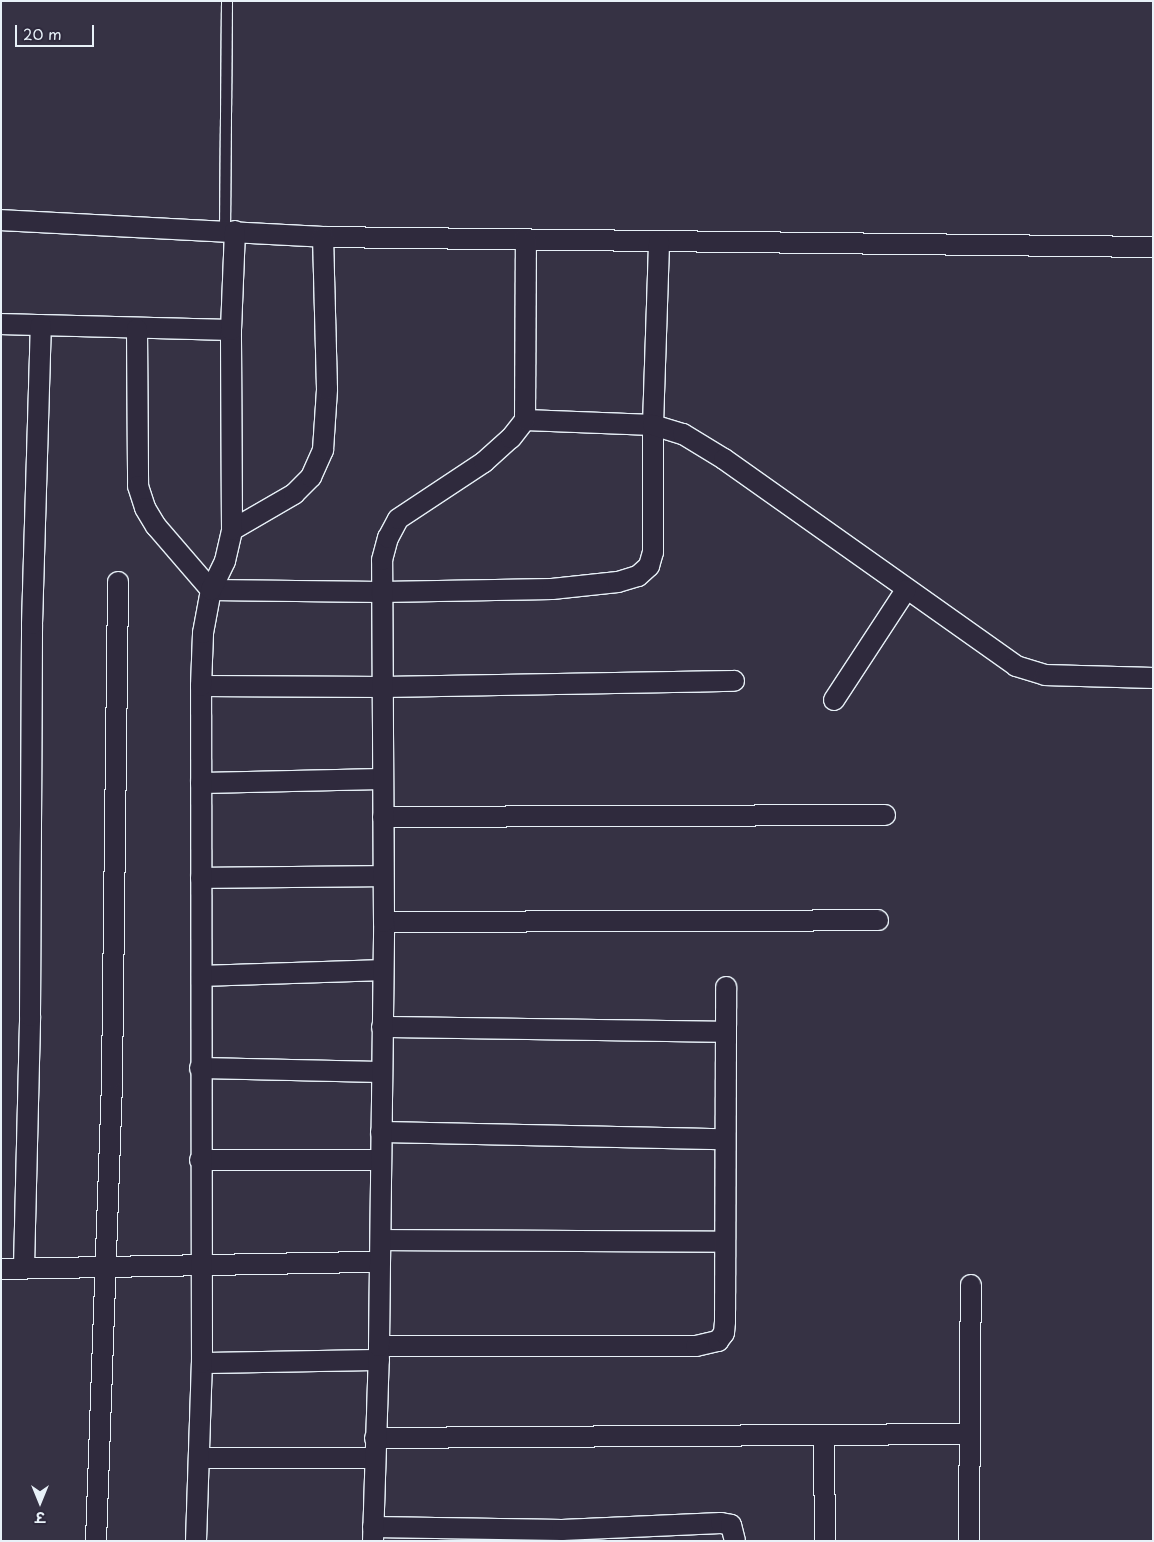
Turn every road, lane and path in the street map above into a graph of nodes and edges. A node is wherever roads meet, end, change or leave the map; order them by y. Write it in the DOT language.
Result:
graph roads {
  1 [pos="227,1"];
  2 [pos="1,220"];
  3 [pos="230,231"];
  4 [pos="323,236"];
  5 [pos="526,239"];
  6 [pos="659,242"];
  7 [pos="1153,247"];
  8 [pos="1,324"];
  9 [pos="40,326"];
  10 [pos="137,328"];
  11 [pos="231,330"];
  12 [pos="525,420"];
  13 [pos="653,425"];
  14 [pos="232,530"];
  15 [pos="118,582"];
  16 [pos="211,590"];
  17 [pos="906,590"];
  18 [pos="381,592"];
  19 [pos="1153,678"];
  20 [pos="734,681"];
  21 [pos="202,686"];
  22 [pos="383,687"];
  23 [pos="834,700"];
  24 [pos="383,779"];
  25 [pos="202,783"];
  26 [pos="885,815"];
  27 [pos="383,817"];
  28 [pos="384,876"];
  29 [pos="202,878"];
  30 [pos="878,920"];
  31 [pos="384,922"];
  32 [pos="383,970"];
  33 [pos="202,976"];
  34 [pos="726,987"];
  35 [pos="382,1027"];
  36 [pos="726,1032"];
  37 [pos="200,1068"];
  38 [pos="382,1072"];
  39 [pos="381,1132"];
  40 [pos="724,1139"];
  41 [pos="200,1160"];
  42 [pos="381,1160"];
  43 [pos="381,1240"];
  44 [pos="723,1242"];
  45 [pos="380,1262"];
  46 [pos="202,1263"];
  47 [pos="105,1265"];
  48 [pos="24,1267"];
  49 [pos="1,1268"];
  50 [pos="971,1286"];
  51 [pos="379,1353"];
  52 [pos="202,1363"];
  53 [pos="968,1434"];
  54 [pos="824,1436"];
  55 [pos="375,1438"];
  56 [pos="200,1458"];
  57 [pos="374,1458"];
  58 [pos="373,1534"];
  59 [pos="649,1534"];
  60 [pos="464,1535"];
  61 [pos="562,1535"];
  62 [pos="96,1541"];
  63 [pos="196,1541"];
  64 [pos="735,1541"];
  65 [pos="825,1541"];
  66 [pos="969,1541"];
  1 -- 3 [label="lane"];
  2 -- 3 [label="street"];
  3 -- 4 [label="street"];
  3 -- 11 [label="street"];
  4 -- 5 [label="street"];
  4 -- 14 [label="street"];
  5 -- 6 [label="street"];
  5 -- 12 [label="street"];
  6 -- 7 [label="street"];
  6 -- 13 [label="street"];
  8 -- 9 [label="street"];
  9 -- 10 [label="street"];
  9 -- 48 [label="street"];
  10 -- 11 [label="street"];
  10 -- 16 [label="street"];
  11 -- 14 [label="street"];
  12 -- 13 [label="street"];
  12 -- 18 [label="street"];
  13 -- 17 [label="street"];
  13 -- 18 [label="street"];
  14 -- 16 [label="street"];
  15 -- 47 [label="street"];
  16 -- 18 [label="street"];
  16 -- 21 [label="street"];
  17 -- 19 [label="street"];
  17 -- 23 [label="street"];
  18 -- 22 [label="street"];
  20 -- 22 [label="street"];
  21 -- 22 [label="street"];
  21 -- 25 [label="street"];
  22 -- 24 [label="street"];
  24 -- 25 [label="street"];
  24 -- 27 [label="street"];
  25 -- 29 [label="street"];
  26 -- 27 [label="street"];
  27 -- 28 [label="street"];
  28 -- 29 [label="street"];
  28 -- 31 [label="street"];
  29 -- 33 [label="street"];
  30 -- 31 [label="street"];
  31 -- 32 [label="street"];
  32 -- 33 [label="street"];
  32 -- 35 [label="street"];
  33 -- 37 [label="street"];
  34 -- 36 [label="street"];
  35 -- 36 [label="street"];
  35 -- 38 [label="street"];
  36 -- 40 [label="street"];
  37 -- 38 [label="street"];
  37 -- 41 [label="street"];
  38 -- 39 [label="street"];
  39 -- 40 [label="street"];
  39 -- 42 [label="street"];
  40 -- 44 [label="street"];
  41 -- 42 [label="street"];
  41 -- 46 [label="street"];
  42 -- 43 [label="street"];
  43 -- 44 [label="street"];
  43 -- 45 [label="street"];
  44 -- 51 [label="street"];
  45 -- 46 [label="street"];
  45 -- 51 [label="street"];
  46 -- 47 [label="street"];
  46 -- 52 [label="street"];
  47 -- 48 [label="street"];
  47 -- 62 [label="street"];
  48 -- 49 [label="street"];
  50 -- 53 [label="street"];
  51 -- 52 [label="street"];
  51 -- 55 [label="street"];
  52 -- 56 [label="street"];
  53 -- 54 [label="street"];
  53 -- 66 [label="street"];
  54 -- 55 [label="street"];
  54 -- 65 [label="street"];
  55 -- 57 [label="street"];
  56 -- 57 [label="street"];
  56 -- 63 [label="street"];
  57 -- 58 [label="street"];
  58 -- 60 [label="street"];
  59 -- 61 [label="street"];
  59 -- 64 [label="street"];
  60 -- 61 [label="street"];
}
